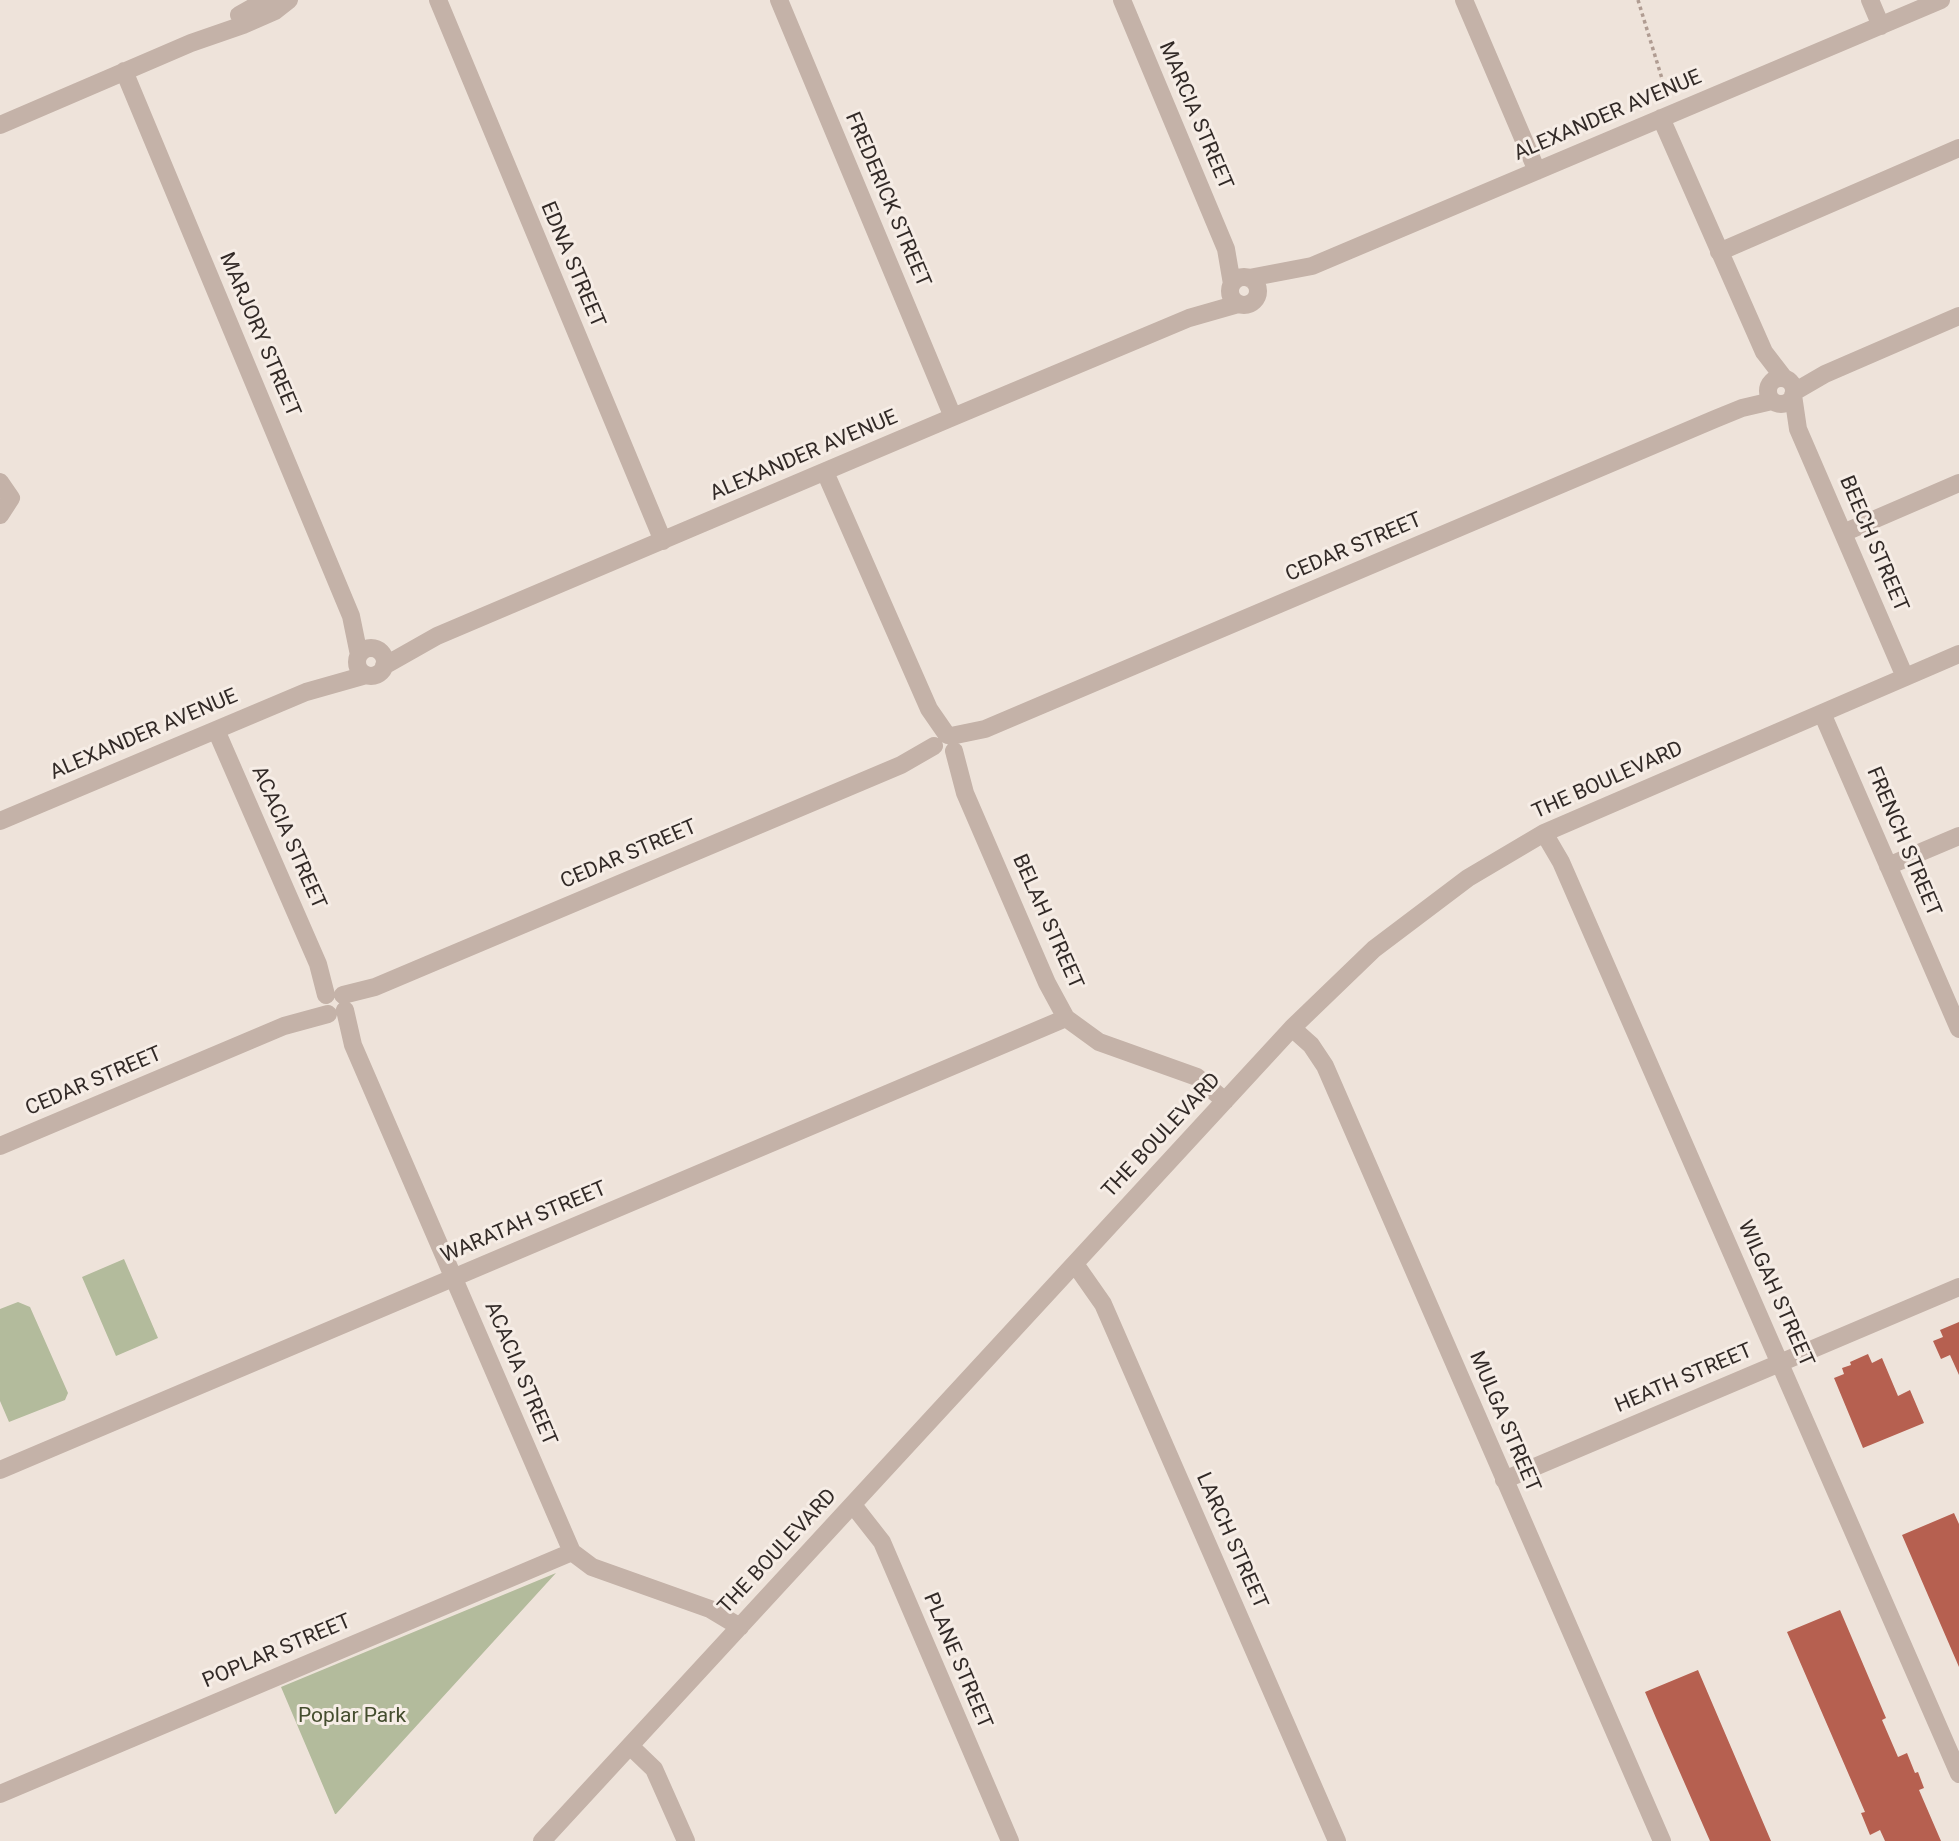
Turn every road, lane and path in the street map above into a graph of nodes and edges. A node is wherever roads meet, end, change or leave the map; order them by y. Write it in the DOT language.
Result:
graph roads {
  1 [pos="266,0"];
  2 [pos="289,0"];
  3 [pos="779,0"];
  4 [pos="1122,0"];
  5 [pos="1464,0"];
  6 [pos="1638,0"];
  7 [pos="1870,0"];
  8 [pos="1941,0"];
  9 [pos="438,2"];
  10 [pos="1881,26"];
  11 [pos="191,43"];
  12 [pos="124,71"];
  13 [pos="1667,115"];
  14 [pos="0,125"];
  15 [pos="1959,148"];
  16 [pos="1537,171"];
  17 [pos="1719,252"];
  18 [pos="1293,272"];
  19 [pos="1239,286"];
  20 [pos="1258,295"];
  21 [pos="1959,316"];
  22 [pos="1780,390"];
  23 [pos="954,417"];
  24 [pos="825,472"];
  25 [pos="0,482"];
  26 [pos="1959,482"];
  27 [pos="0,515"];
  28 [pos="1843,533"];
  29 [pos="663,541"];
  30 [pos="437,636"];
  31 [pos="1959,654"];
  32 [pos="366,657"];
  33 [pos="384,666"];
  34 [pos="1905,677"];
  35 [pos="1822,713"];
  36 [pos="216,730"];
  37 [pos="945,746"];
  38 [pos="0,821"];
  39 [pos="1544,833"];
  40 [pos="1959,836"];
  41 [pos="1888,866"];
  42 [pos="335,1004"];
  43 [pos="1066,1018"];
  44 [pos="1292,1028"];
  45 [pos="1959,1028"];
  46 [pos="1225,1101"];
  47 [pos="0,1146"];
  48 [pos="1075,1264"];
  49 [pos="454,1278"];
  50 [pos="1959,1287"];
  51 [pos="1780,1363"];
  52 [pos="0,1469"];
  53 [pos="1504,1480"];
  54 [pos="853,1505"];
  55 [pos="572,1552"];
  56 [pos="740,1627"];
  57 [pos="630,1746"];
  58 [pos="1959,1774"];
  59 [pos="0,1794"];
  60 [pos="542,1841"];
  61 [pos="686,1841"];
  62 [pos="1010,1841"];
  63 [pos="1337,1841"];
  64 [pos="1662,1841"];
  1 -- 11 [label="street"];
  2 -- 11 [label="street"];
  3 -- 23 [label="street, FREDERICK STREET"];
  4 -- 19 [label="street, MARCIA STREET"];
  5 -- 16 [label="street"];
  6 -- 13 [label="path"];
  7 -- 10 [label="street"];
  8 -- 10 [label="street, ALEXANDER AVENUE"];
  9 -- 29 [label="street, EDNA STREET"];
  10 -- 13 [label="street, ALEXANDER AVENUE"];
  11 -- 12 [label="street"];
  12 -- 14 [label="street"];
  12 -- 32 [label="street, MARJORY STREET"];
  13 -- 16 [label="street, ALEXANDER AVENUE"];
  13 -- 17 [label="street, BEECH STREET"];
  15 -- 17 [label="street"];
  16 -- 18 [label="street, ALEXANDER AVENUE"];
  17 -- 22 [label="street, BEECH STREET"];
  18 -- 19 [label="street, ALEXANDER AVENUE"];
  18 -- 20 [label="street, ALEXANDER AVENUE"];
  19 -- 20 [label="street, MARCIA STREET"];
  19 -- 23 [label="street, ALEXANDER AVENUE"];
  21 -- 22 [label="street, CEDAR STREET"];
  22 -- 28 [label="street, BEECH STREET"];
  22 -- 37 [label="street, CEDAR STREET"];
  23 -- 24 [label="street, ALEXANDER AVENUE"];
  24 -- 29 [label="street, ALEXANDER AVENUE"];
  24 -- 37 [label="street, BELAH STREET"];
  25 -- 27 [label="street"];
  26 -- 28 [label="street"];
  28 -- 34 [label="street, BEECH STREET"];
  29 -- 30 [label="street, ALEXANDER AVENUE"];
  30 -- 32 [label="street, ALEXANDER AVENUE"];
  30 -- 33 [label="street, ALEXANDER AVENUE"];
  31 -- 34 [label="street, THE BOULEVARD"];
  32 -- 33 [label="street, MARJORY STREET"];
  32 -- 36 [label="street, ALEXANDER AVENUE"];
  34 -- 35 [label="street, THE BOULEVARD"];
  35 -- 39 [label="street, THE BOULEVARD"];
  35 -- 41 [label="street, FRENCH STREET"];
  36 -- 38 [label="street, ALEXANDER AVENUE"];
  36 -- 42 [label="street, ACACIA STREET"];
  37 -- 42 [label="street, CEDAR STREET"];
  37 -- 43 [label="street, BELAH STREET"];
  39 -- 44 [label="street, THE BOULEVARD"];
  39 -- 51 [label="street, WILGAH STREET"];
  40 -- 41 [label="street"];
  41 -- 45 [label="street, FRENCH STREET"];
  42 -- 47 [label="street, CEDAR STREET"];
  42 -- 49 [label="street, ACACIA STREET"];
  43 -- 46 [label="street, BELAH STREET"];
  43 -- 49 [label="street, WARATAH STREET"];
  44 -- 46 [label="street, THE BOULEVARD"];
  44 -- 53 [label="street, MULGA STREET"];
  46 -- 48 [label="street, THE BOULEVARD"];
  48 -- 54 [label="street, THE BOULEVARD"];
  48 -- 63 [label="street, LARCH STREET"];
  49 -- 52 [label="street, WARATAH STREET"];
  49 -- 55 [label="street, ACACIA STREET"];
  50 -- 51 [label="street, HEATH STREET"];
  51 -- 53 [label="street, HEATH STREET"];
  51 -- 58 [label="street, WILGAH STREET"];
  53 -- 64 [label="street, MULGA STREET"];
  54 -- 56 [label="street, THE BOULEVARD"];
  54 -- 62 [label="street, PLANE STREET"];
  55 -- 56 [label="street"];
  55 -- 59 [label="street, POPLAR STREET"];
  56 -- 57 [label="street, THE BOULEVARD"];
  57 -- 60 [label="street, THE BOULEVARD"];
  57 -- 61 [label="street"];
}
